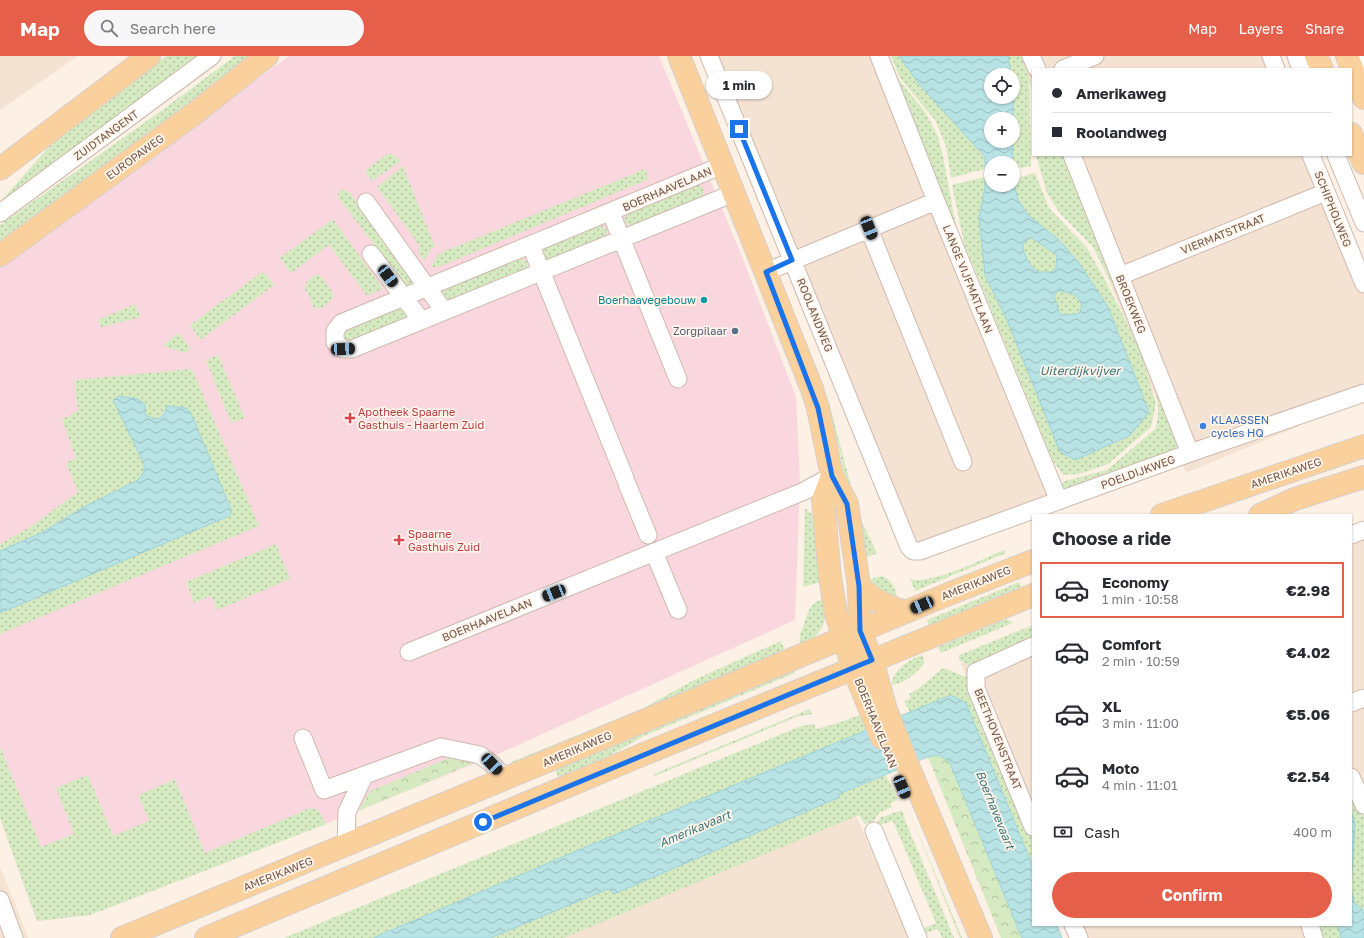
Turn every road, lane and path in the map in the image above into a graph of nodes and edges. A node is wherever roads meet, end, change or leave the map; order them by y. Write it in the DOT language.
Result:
graph roads {
  1 [pos="149,56"];
  2 [pos="212,56"];
  3 [pos="267,56"];
  4 [pos="679,56"];
  5 [pos="709,56"];
  6 [pos="879,56"];
  7 [pos="1031,56"];
  8 [pos="1095,56"];
  9 [pos="1271,56"];
  10 [pos="1296,56"];
  11 [pos="1316,56"];
  12 [pos="1347,56"];
  13 [pos="1362,56"];
  14 [pos="1364,62"];
  15 [pos="1037,68"];
  16 [pos="1066,68"];
  17 [pos="1276,68"];
  18 [pos="1301,68"];
  19 [pos="1322,68"];
  20 [pos="1352,68"];
  21 [pos="1352,68"];
  22 [pos="1364,98"];
  23 [pos="1352,136"];
  24 [pos="1072,156"];
  25 [pos="1311,156"];
  26 [pos="1336,156"];
  27 [pos="1364,163"];
  28 [pos="723,166"];
  29 [pos="0,169"];
  30 [pos="1326,192"];
  31 [pos="734,193"];
  32 [pos="936,201"];
  33 [pos="366,202"];
  34 [pos="0,213"];
  35 [pos="611,213"];
  36 [pos="1364,223"];
  37 [pos="869,228"];
  38 [pos="621,239"];
  39 [pos="531,246"];
  40 [pos="371,254"];
  41 [pos="0,255"];
  42 [pos="792,260"];
  43 [pos="541,272"];
  44 [pos="766,272"];
  45 [pos="1120,276"];
  46 [pos="1364,284"];
  47 [pos="429,288"];
  48 [pos="405,298"];
  49 [pos="444,311"];
  50 [pos="421,320"];
  51 [pos="678,379"];
  52 [pos="1364,393"];
  53 [pos="1364,446"];
  54 [pos="1190,453"];
  55 [pos="963,462"];
  56 [pos="832,476"];
  57 [pos="1364,477"];
  58 [pos="1059,501"];
  59 [pos="1165,514"];
  60 [pos="1262,514"];
  61 [pos="1364,530"];
  62 [pos="648,534"];
  63 [pos="1352,534"];
  64 [pos="913,550"];
  65 [pos="654,552"];
  66 [pos="1032,561"];
  67 [pos="859,586"];
  68 [pos="1032,595"];
  69 [pos="678,610"];
  70 [pos="906,612"];
  71 [pos="852,635"];
  72 [pos="1032,646"];
  73 [pos="409,652"];
  74 [pos="862,664"];
  75 [pos="1364,698"];
  76 [pos="1352,703"];
  77 [pos="303,738"];
  78 [pos="903,771"];
  79 [pos="364,776"];
  80 [pos="506,779"];
  81 [pos="1352,779"];
  82 [pos="1364,805"];
  83 [pos="1032,825"];
  84 [pos="874,831"];
  85 [pos="346,845"];
  86 [pos="0,900"];
  87 [pos="1073,926"];
  88 [pos="1310,926"];
  89 [pos="14,938"];
  90 [pos="122,938"];
  91 [pos="206,938"];
  92 [pos="918,938"];
  93 [pos="966,938"];
  94 [pos="982,938"];
  95 [pos="1079,938"];
  96 [pos="1314,938"];
  1 -- 29 [label="main road"];
  2 -- 34 [label="street, ZUIDTANGENT"];
  3 -- 41 [label="main road, EUROPAWEG"];
  4 -- 28 [label="main road, BOERHAAVELAAN"];
  5 -- 42 [label="street, ROOLANDWEG"];
  6 -- 32 [label="street, LANGE VIJFMATLAAN"];
  7 -- 15 [label="street"];
  8 -- 16 [label="street"];
  9 -- 17 [label="street"];
  10 -- 18 [label="street"];
  11 -- 19 [label="main road"];
  12 -- 21 [label="main road"];
  13 -- 14 [label="street"];
  20 -- 22 [label="main road"];
  23 -- 27 [label="main road"];
  24 -- 45 [label="street, BROEKWEG"];
  25 -- 30 [label="street, SCHIPHOLWEG"];
  26 -- 36 [label="street"];
  28 -- 31 [label="main road, BOERHAAVELAAN"];
  28 -- 35 [label="street, BOERHAAVELAAN"];
  30 -- 45 [label="street, VIERMATSTRAAT"];
  30 -- 46 [label="street, SCHIPHOLWEG"];
  31 -- 38 [label="street, BOERHAAVELAAN"];
  31 -- 44 [label="main road, BOERHAAVELAAN"];
  32 -- 37 [label="street"];
  32 -- 58 [label="street, LANGE VIJFMATLAAN"];
  33 -- 47 [label="street"];
  35 -- 38 [label="street, BOERHAAVELAAN"];
  35 -- 39 [label="street, BOERHAAVELAAN"];
  37 -- 42 [label="street"];
  37 -- 55 [label="street"];
  38 -- 43 [label="street, BOERHAAVELAAN"];
  38 -- 51 [label="street, BOERHAAVELAAN"];
  39 -- 43 [label="street"];
  39 -- 47 [label="street, BOERHAAVELAAN"];
  40 -- 48 [label="street"];
  42 -- 44 [label="street"];
  42 -- 64 [label="street, ROOLANDWEG"];
  43 -- 49 [label="street, BOERHAAVELAAN"];
  43 -- 62 [label="street"];
  44 -- 56 [label="main road, BOERHAAVELAAN"];
  45 -- 54 [label="street, BROEKWEG"];
  47 -- 48 [label="street, BOERHAAVELAAN"];
  47 -- 49 [label="street"];
  48 -- 50 [label="street"];
  48 -- 50 [label="street, BOERHAAVELAAN"];
  49 -- 50 [label="street, BOERHAAVELAAN"];
  52 -- 54 [label="street, POELDIJKWEG"];
  53 -- 59 [label="main road, AMERIKAWEG"];
  54 -- 58 [label="street, POELDIJKWEG"];
  56 -- 65 [label="street, BOERHAAVELAAN"];
  56 -- 67 [label="main road, BOERHAAVELAAN"];
  56 -- 71 [label="main road, BOERHAAVELAAN"];
  57 -- 60 [label="main road"];
  58 -- 64 [label="street, POELDIJKWEG"];
  61 -- 63 [label="street"];
  65 -- 69 [label="street"];
  65 -- 73 [label="street, BOERHAAVELAAN"];
  66 -- 70 [label="main road, AMERIKAWEG"];
  67 -- 70 [label="main road"];
  67 -- 71 [label="main road, BOERHAAVELAAN"];
  68 -- 74 [label="main road"];
  70 -- 71 [label="main road, AMERIKAWEG"];
  71 -- 74 [label="main road, BOERHAAVELAAN"];
  71 -- 80 [label="main road, AMERIKAWEG"];
  72 -- 83 [label="street, BEETHOVENSTRAAT"];
  74 -- 78 [label="main road, BOERHAAVELAAN"];
  74 -- 91 [label="main road"];
  75 -- 76 [label="street"];
  77 -- 79 [label="street"];
  78 -- 93 [label="main road, BOERHAAVELAAN"];
  78 -- 94 [label="main road, BOERHAAVELAAN"];
  79 -- 80 [label="street"];
  79 -- 85 [label="street"];
  80 -- 85 [label="main road, AMERIKAWEG"];
  81 -- 82 [label="street"];
  84 -- 92 [label="street"];
  85 -- 90 [label="main road, AMERIKAWEG"];
  86 -- 89 [label="street"];
  87 -- 95 [label="street"];
  88 -- 96 [label="street"];
}
